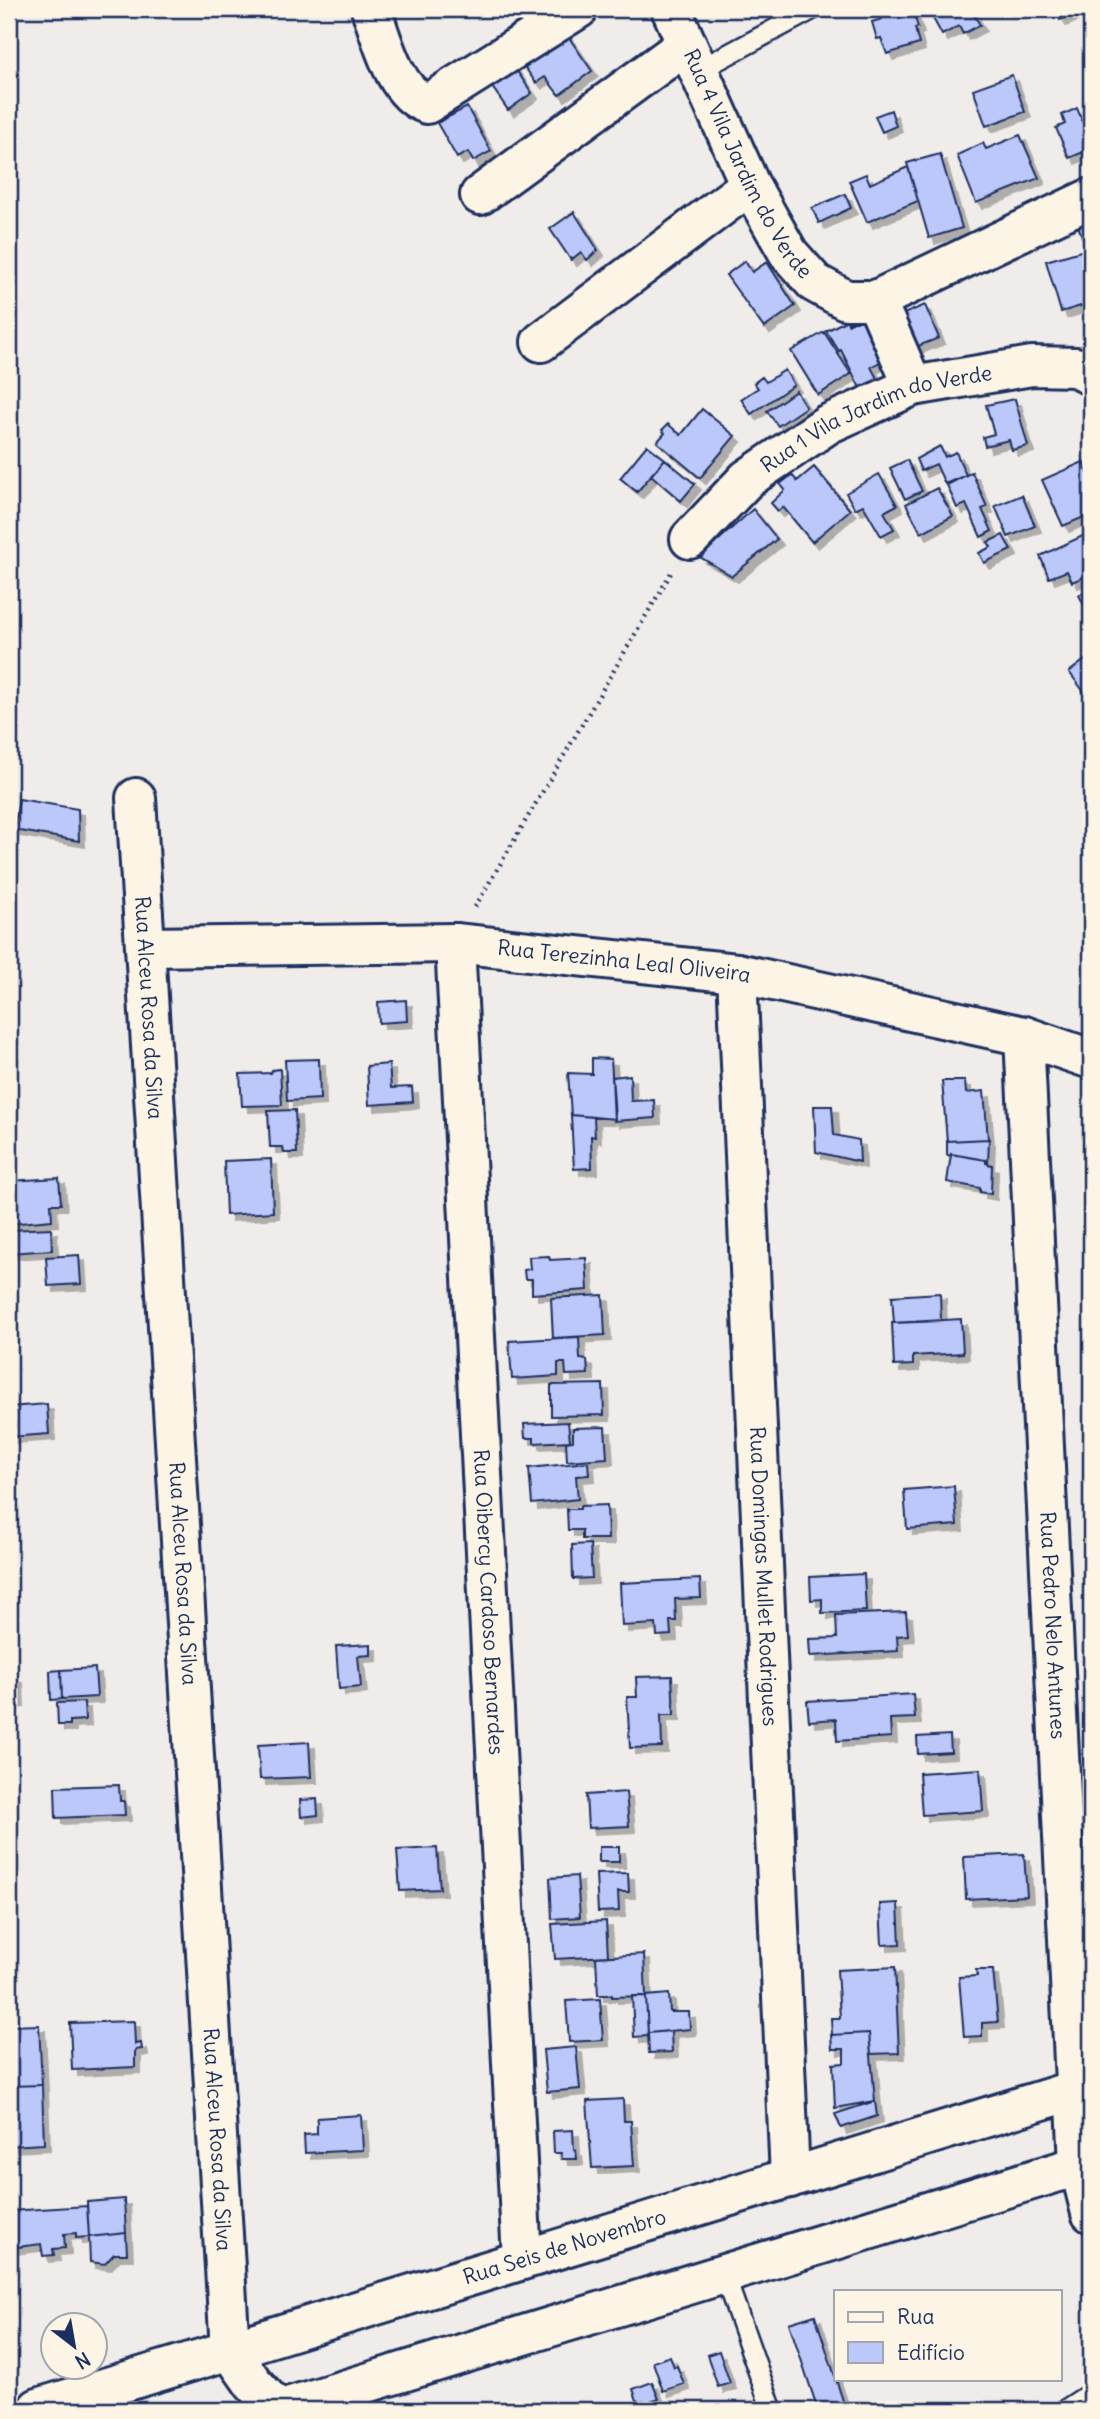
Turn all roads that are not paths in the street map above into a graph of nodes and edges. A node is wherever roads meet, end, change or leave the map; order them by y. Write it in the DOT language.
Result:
graph roads {
  1 [pos="371,9"];
  2 [pos="578,9"];
  3 [pos="671,9"];
  4 [pos="813,9"];
  5 [pos="693,57"];
  6 [pos="750,185"];
  7 [pos="480,195"];
  8 [pos="1091,198"];
  9 [pos="861,300"];
  10 [pos="541,342"];
  11 [pos="1091,376"];
  12 [pos="913,386"];
  13 [pos="690,539"];
  14 [pos="136,798"];
  15 [pos="455,943"];
  16 [pos="145,947"];
  17 [pos="737,973"];
  18 [pos="1024,1036"];
  19 [pos="1091,1059"];
  20 [pos="1084,2088"];
  21 [pos="1085,2163"];
  22 [pos="790,2178"];
  23 [pos="1091,2213"];
  24 [pos="522,2260"];
  25 [pos="724,2274"];
  26 [pos="230,2350"];
  27 [pos="1091,2393"];
  28 [pos="38,2407"];
  29 [pos="278,2410"];
  30 [pos="772,2410"];
  31 [pos="1065,2410"];
  1 -- 2 [label="street"];
  3 -- 5 [label="street, Rua 4 Vila Jardim do Verde"];
  4 -- 5 [label="lane"];
  5 -- 6 [label="street, Rua 4 Vila Jardim do Verde"];
  5 -- 7 [label="street"];
  6 -- 9 [label="street, Rua 4 Vila Jardim do Verde"];
  6 -- 10 [label="street"];
  8 -- 9 [label="street"];
  9 -- 12 [label="street"];
  11 -- 12 [label="street, Rua 1 Vila Jardim do Verde"];
  12 -- 13 [label="street, Rua 1 Vila Jardim do Verde"];
  14 -- 16 [label="street, Rua Alceu Rosa da Silva"];
  15 -- 16 [label="street, Rua Terezinha Leal Oliveira"];
  15 -- 17 [label="street, Rua Terezinha Leal Oliveira"];
  15 -- 24 [label="street, Rua Oibercy Cardoso Bernardes"];
  16 -- 26 [label="street, Rua Alceu Rosa da Silva"];
  17 -- 18 [label="street, Rua Terezinha Leal Oliveira"];
  17 -- 22 [label="street, Rua Domingas Mullet Rodrigues"];
  18 -- 19 [label="street, Rua Terezinha Leal Oliveira"];
  18 -- 20 [label="street, Rua Pedro Nelo Antunes"];
  20 -- 21 [label="street, Rua Pedro Nelo Antunes"];
  20 -- 22 [label="street, Rua Seis de Novembro"];
  21 -- 23 [label="street, Rua Pedro Nelo Antunes"];
  21 -- 25 [label="street"];
  22 -- 24 [label="street, Rua Seis de Novembro"];
  24 -- 26 [label="street, Rua Seis de Novembro"];
  25 -- 29 [label="street"];
  25 -- 30 [label="lane"];
  26 -- 28 [label="street, Rua Seis de Novembro"];
  26 -- 29 [label="street"];
  27 -- 31 [label="lane"];
}
